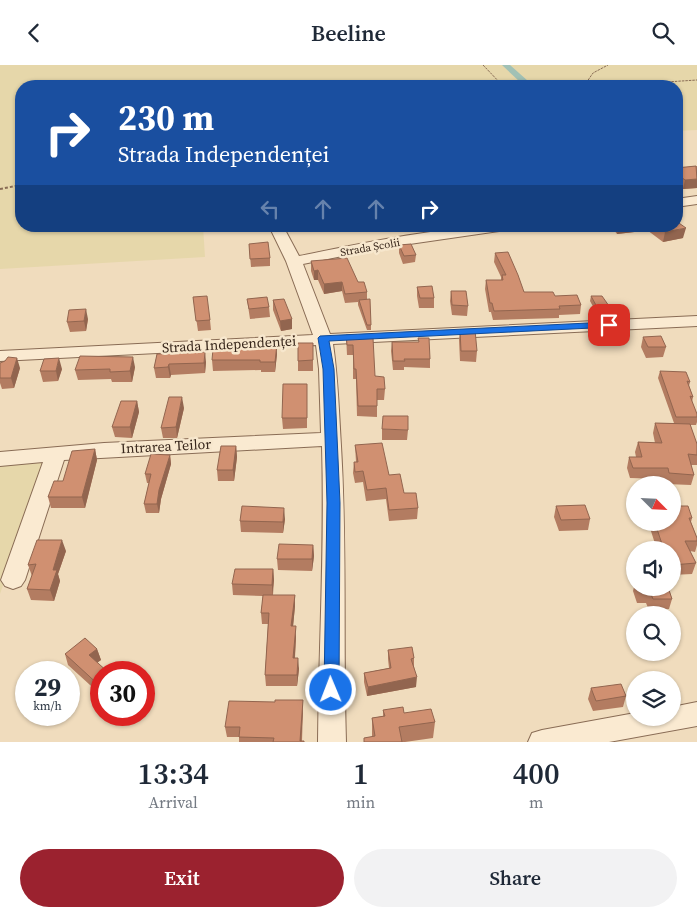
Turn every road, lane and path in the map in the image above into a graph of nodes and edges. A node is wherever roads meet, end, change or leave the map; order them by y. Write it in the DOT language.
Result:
graph roads {
  1 [pos="483,65"];
  2 [pos="608,65"];
  3 [pos="498,80"];
  4 [pos="588,80"];
  5 [pos="697,80"];
  6 [pos="683,81"];
  7 [pos="15,186"];
  8 [pos="0,189"];
  9 [pos="697,200"];
  10 [pos="683,202"];
  11 [pos="279,232"];
  12 [pos="465,232"];
  13 [pos="290,255"];
  14 [pos="697,321"];
  15 [pos="324,338"];
  16 [pos="0,356"];
  17 [pos="332,439"];
  18 [pos="56,454"];
  19 [pos="0,459"];
  20 [pos="13,579"];
  21 [pos="697,714"];
  22 [pos="332,742"];
  23 [pos="542,742"];
  1 -- 3 [label="path"];
  2 -- 4 [label="path"];
  5 -- 6 [label="path"];
  7 -- 8 [label="path"];
  9 -- 10 [label="street"];
  11 -- 13 [label="street"];
  12 -- 13 [label="street, Strada Școlii"];
  13 -- 15 [label="street"];
  14 -- 15 [label="street, Strada Independenței"];
  15 -- 16 [label="street, Strada Independenței"];
  15 -- 17 [label="street"];
  17 -- 18 [label="street, Intrarea Teilor"];
  17 -- 22 [label="street"];
  18 -- 19 [label="street, Intrarea Teilor"];
  18 -- 20 [label="street"];
  21 -- 23 [label="street"];
}
